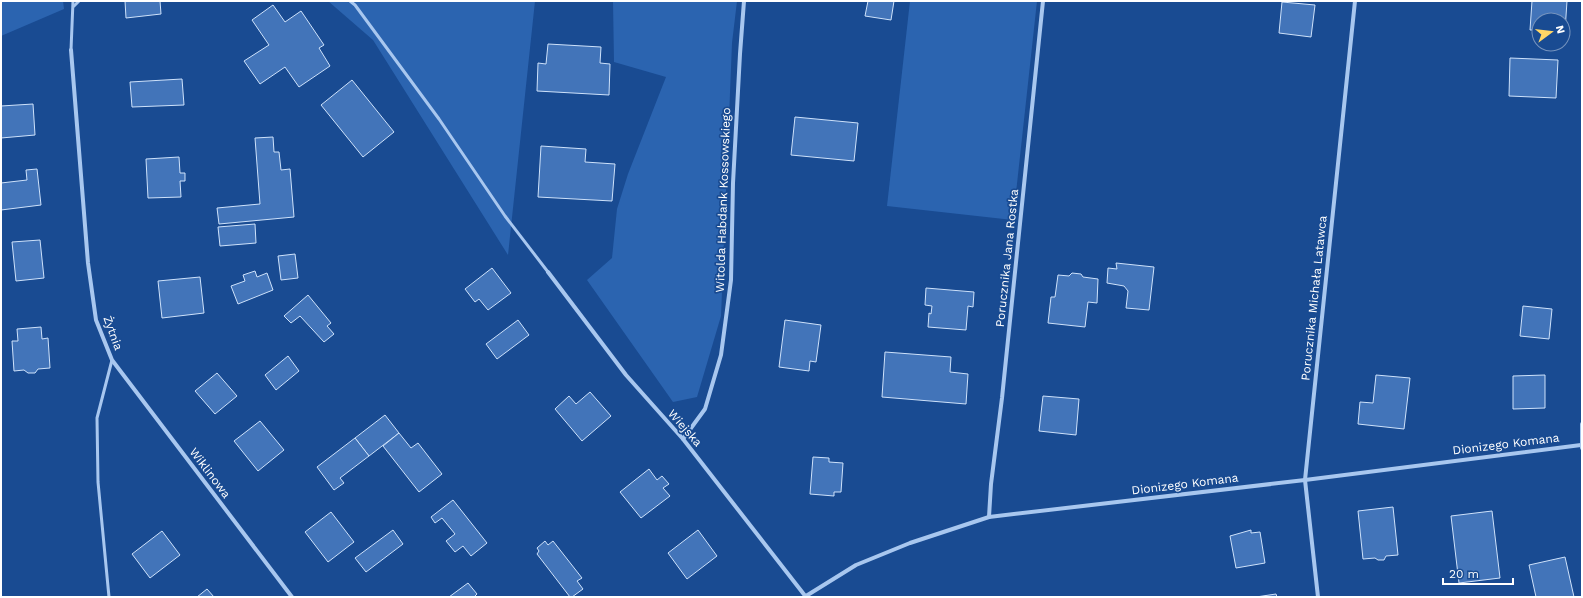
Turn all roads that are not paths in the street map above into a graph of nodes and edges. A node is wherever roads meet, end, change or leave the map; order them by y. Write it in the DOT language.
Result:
graph roads {
  1 [pos="73,1"];
  2 [pos="79,1"];
  3 [pos="350,1"];
  4 [pos="744,1"];
  5 [pos="1043,1"];
  6 [pos="1355,1"];
  7 [pos="74,6"];
  8 [pos="71,50"];
  9 [pos="548,272"];
  10 [pos="112,360"];
  11 [pos="1582,424"];
  12 [pos="683,439"];
  13 [pos="1582,446"];
  14 [pos="1305,480"];
  15 [pos="989,517"];
  16 [pos="806,596"];
  17 [pos="109,597"];
  18 [pos="292,597"];
  19 [pos="1318,597"];
  1 -- 7 [label="lane"];
  2 -- 7 [label="lane"];
  3 -- 9 [label="lane"];
  4 -- 12 [label="street, Witolda Habdank Kossowskiego"];
  5 -- 15 [label="street, Porucznika Jana Rostka"];
  6 -- 14 [label="street, Porucznika Michała Latawca"];
  7 -- 8 [label="lane"];
  8 -- 10 [label="street, Żytnia"];
  9 -- 12 [label="street, Wiejska"];
  10 -- 17 [label="lane, Żytnia"];
  10 -- 18 [label="street, Wiklinowa"];
  11 -- 13 [label="street"];
  12 -- 16 [label="street, Wiejska"];
  13 -- 14 [label="street, Dionizego Komana"];
  14 -- 15 [label="street, Dionizego Komana"];
  14 -- 19 [label="street, Porucznika Michała Latawca"];
  15 -- 16 [label="street, Dionizego Komana"];
}
